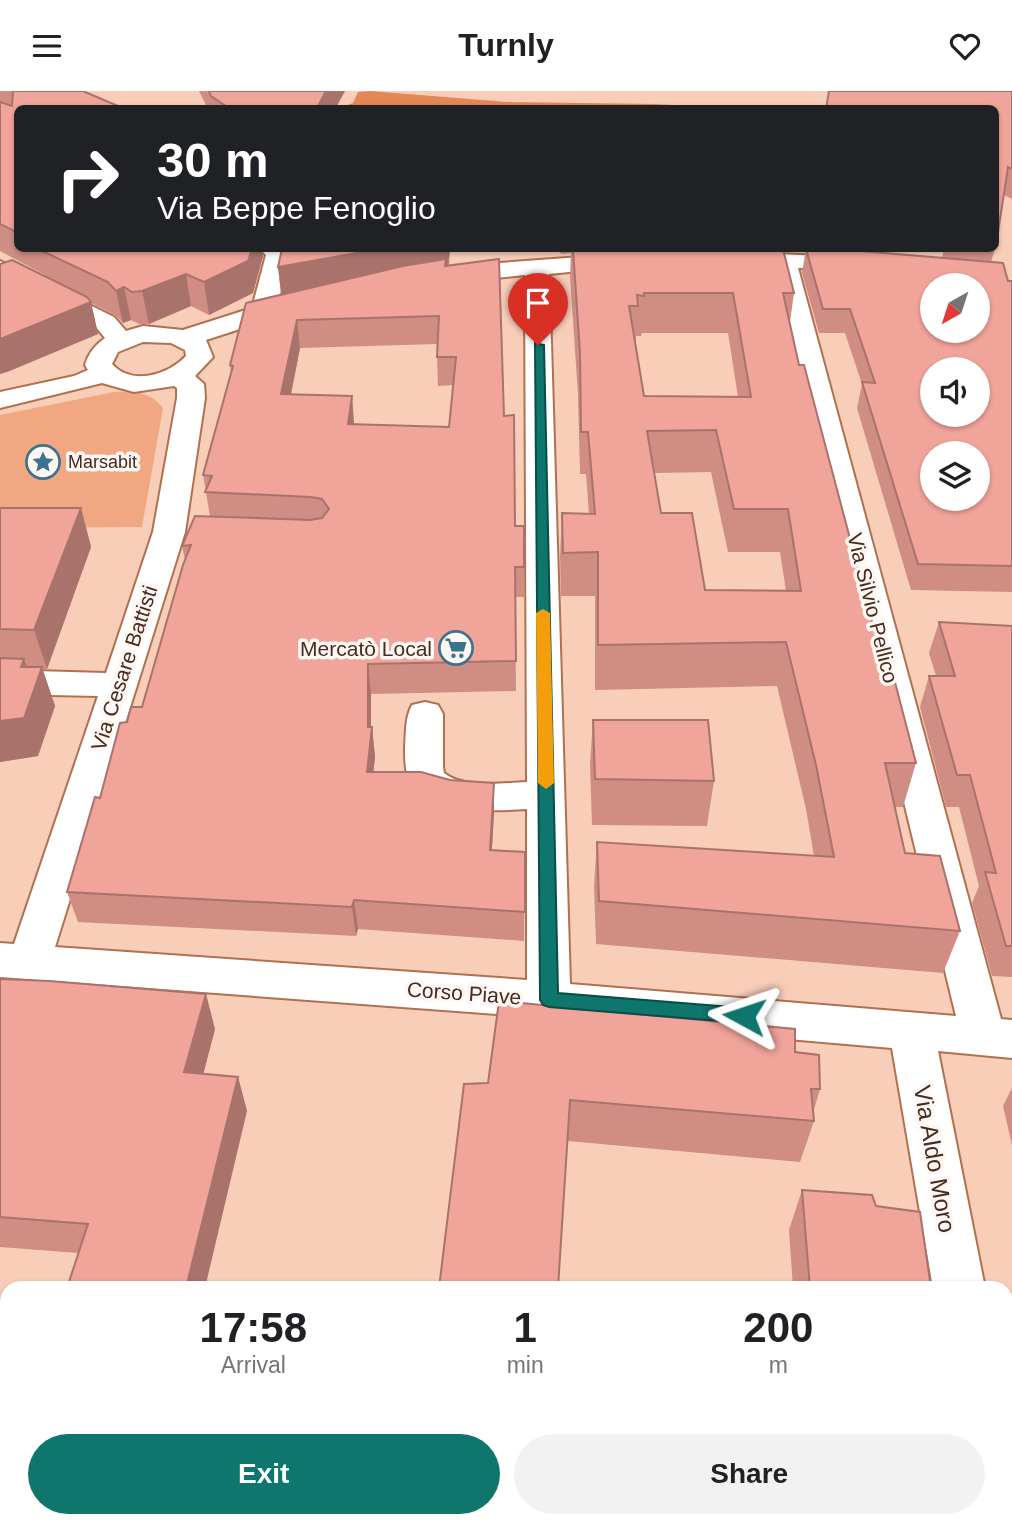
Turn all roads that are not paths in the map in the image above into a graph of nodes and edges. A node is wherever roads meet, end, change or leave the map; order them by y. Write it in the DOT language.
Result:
graph roads {
  1 [pos="279,252"];
  2 [pos="709,259"];
  3 [pos="646,260"];
  4 [pos="783,260"];
  5 [pos="878,266"];
  6 [pos="537,267"];
  7 [pos="0,268"];
  8 [pos="432,279"];
  9 [pos="315,303"];
  10 [pos="263,313"];
  11 [pos="186,338"];
  12 [pos="120,340"];
  13 [pos="103,373"];
  14 [pos="177,377"];
  15 [pos="0,400"];
  16 [pos="0,683"];
  17 [pos="119,685"];
  18 [pos="425,713"];
  19 [pos="546,795"];
  20 [pos="14,961"];
  21 [pos="549,1000"];
  22 [pos="911,1029"];
  23 [pos="998,1038"];
  24 [pos="958,1281"];
  1 -- 10 [label="street"];
  2 -- 4 [label="street"];
  3 -- 6 [label="street"];
  4 -- 5 [label="street"];
  4 -- 23 [label="street, Via Silvio Pellico"];
  6 -- 8 [label="street"];
  6 -- 19 [label="street"];
  7 -- 12 [label="street"];
  9 -- 10 [label="street"];
  10 -- 11 [label="street"];
  11 -- 12 [label="street"];
  11 -- 14 [label="street"];
  12 -- 13 [label="street"];
  13 -- 14 [label="street"];
  13 -- 15 [label="street"];
  14 -- 17 [label="street, Via Cesare Battisti"];
  16 -- 17 [label="street"];
  17 -- 20 [label="street, Via Cesare Battisti"];
  18 -- 19 [label="street"];
  19 -- 21 [label="street"];
  20 -- 21 [label="street, Corso Piave"];
  21 -- 22 [label="street, Corso Piave"];
  22 -- 23 [label="street, Corso Piave"];
  22 -- 24 [label="street, Via Aldo Moro"];
}
